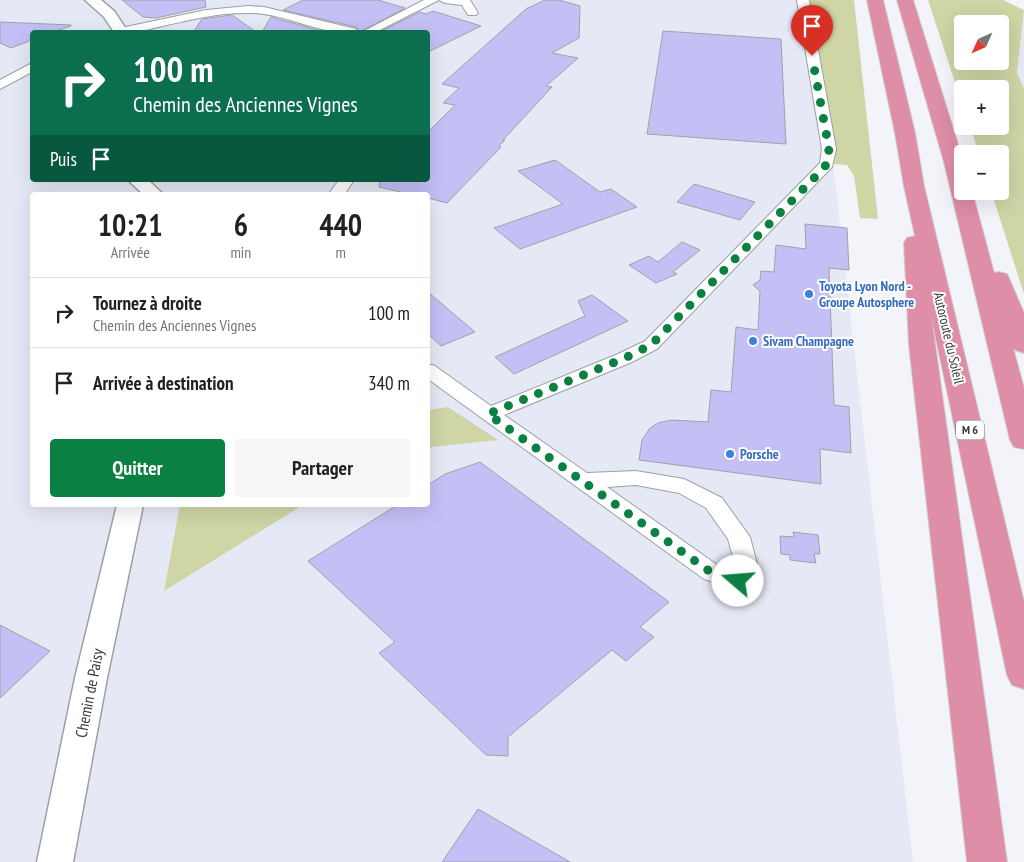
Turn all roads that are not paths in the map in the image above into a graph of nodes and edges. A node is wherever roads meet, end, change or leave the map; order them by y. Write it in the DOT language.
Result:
graph roads {
  1 [pos="92,0"];
  2 [pos="433,0"];
  3 [pos="445,0"];
  4 [pos="802,0"];
  5 [pos="875,0"];
  6 [pos="905,0"];
  7 [pos="472,13"];
  8 [pos="120,30"];
  9 [pos="130,30"];
  10 [pos="344,30"];
  11 [pos="372,30"];
  12 [pos="30,68"];
  13 [pos="0,85"];
  14 [pos="954,157"];
  15 [pos="139,182"];
  16 [pos="914,186"];
  17 [pos="151,192"];
  18 [pos="965,200"];
  19 [pos="972,200"];
  20 [pos="1024,345"];
  21 [pos="430,371"];
  22 [pos="488,414"];
  23 [pos="1024,440"];
  24 [pos="582,481"];
  25 [pos="128,515"];
  26 [pos="1024,675"];
  27 [pos="55,862"];
  28 [pos="987,862"];
  1 -- 8 [label="street"];
  2 -- 11 [label="street"];
  3 -- 7 [label="street"];
  4 -- 22 [label="street"];
  5 -- 16 [label="highway, Autoroute du Soleil / M 6"];
  6 -- 14 [label="highway"];
  9 -- 10 [label="street"];
  12 -- 13 [label="street"];
  15 -- 17 [label="street"];
  16 -- 26 [label="highway, Autoroute du Soleil / M 6"];
  16 -- 28 [label="highway"];
  18 -- 23 [label="highway"];
  19 -- 20 [label="highway"];
  21 -- 22 [label="street"];
  22 -- 24 [label="street"];
  24 -- 24 [label="street"];
  25 -- 27 [label="street, Chemin de Paisy"];
}
